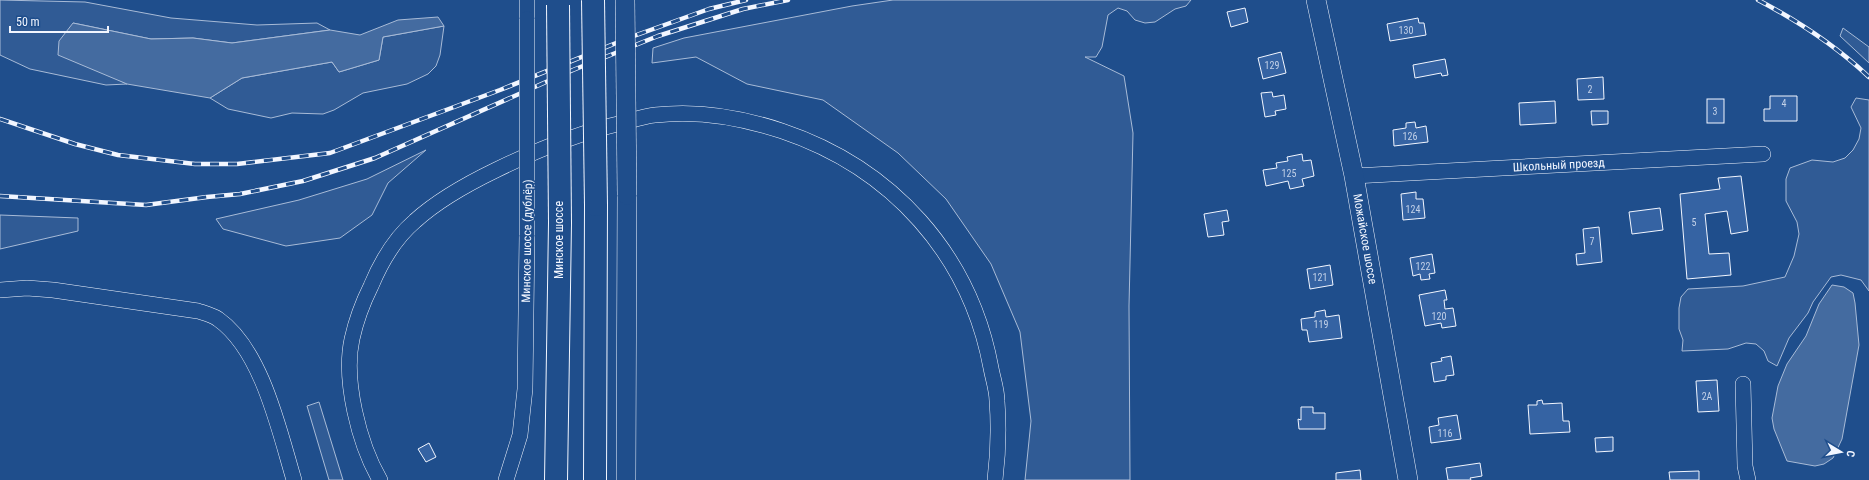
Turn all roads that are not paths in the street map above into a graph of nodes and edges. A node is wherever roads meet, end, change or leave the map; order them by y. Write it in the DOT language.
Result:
graph roads {
  1 [pos="527,0"];
  2 [pos="593,0"];
  3 [pos="625,0"];
  4 [pos="1316,0"];
  5 [pos="558,2"];
  6 [pos="1763,154"];
  7 [pos="1354,176"];
  8 [pos="0,290"];
  9 [pos="1743,384"];
  10 [pos="294,480"];
  11 [pos="380,480"];
  12 [pos="506,480"];
  13 [pos="556,480"];
  14 [pos="595,480"];
  15 [pos="626,480"];
  16 [pos="995,480"];
  17 [pos="1408,480"];
  18 [pos="1748,480"];
  1 -- 12 [label="street, Минское шоссе (дублёр), bridge"];
  2 -- 14 [label="highway, bridge"];
  3 -- 15 [label="main road, bridge"];
  4 -- 7 [label="main road, Можайское шоссе"];
  5 -- 13 [label="highway, Минское шоссе, bridge"];
  6 -- 7 [label="street, Школьный проезд"];
  7 -- 17 [label="main road, Можайское шоссе"];
  8 -- 10 [label="street"];
  9 -- 18 [label="street"];
  11 -- 16 [label="street"];
}
